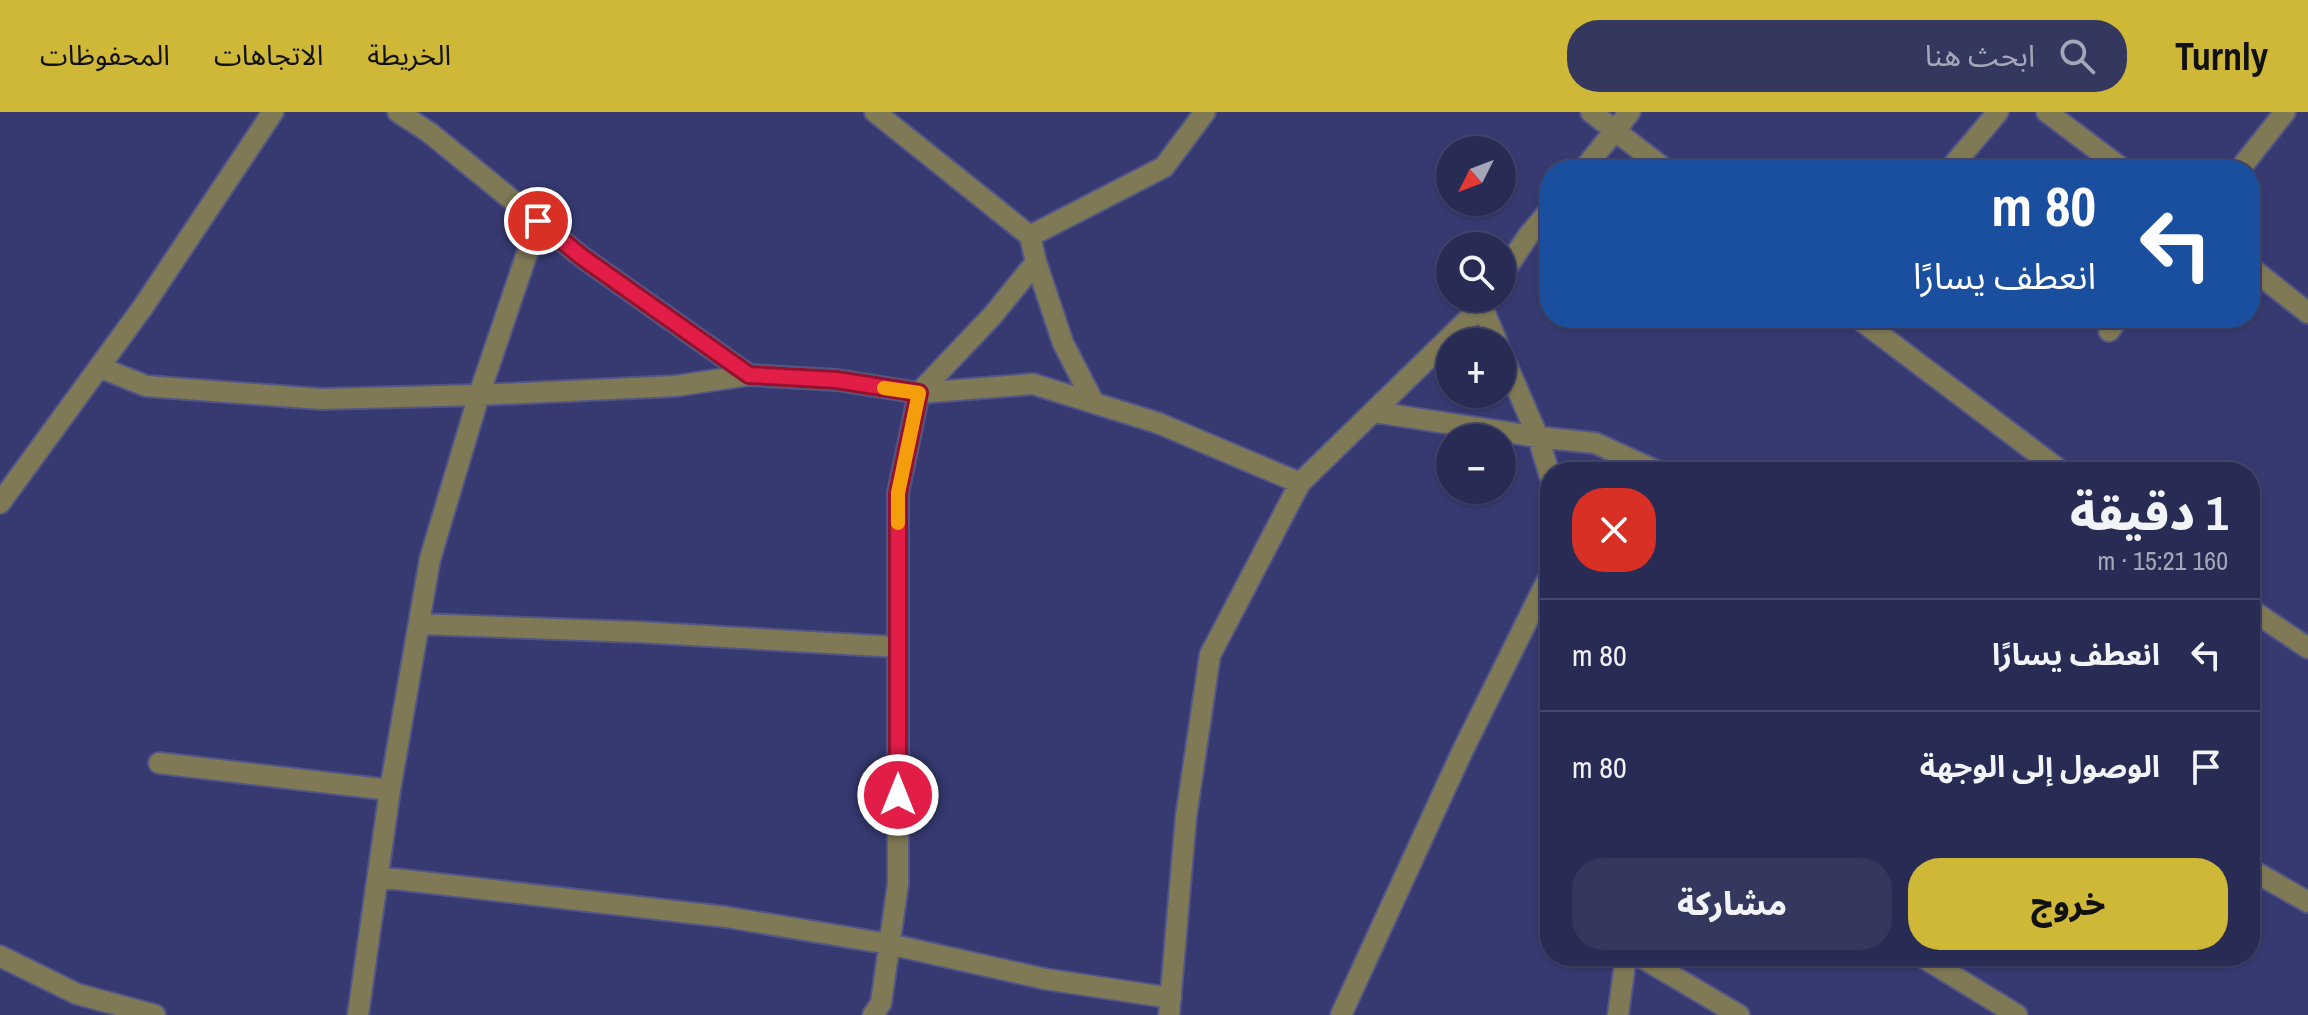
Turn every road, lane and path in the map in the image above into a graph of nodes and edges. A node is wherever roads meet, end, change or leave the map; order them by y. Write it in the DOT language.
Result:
graph roads {
  1 [pos="273,112"];
  2 [pos="398,112"];
  3 [pos="875,112"];
  4 [pos="1205,112"];
  5 [pos="1591,112"];
  6 [pos="1630,112"];
  7 [pos="1998,112"];
  8 [pos="2047,112"];
  9 [pos="2285,112"];
  10 [pos="1615,131"];
  11 [pos="1591,160"];
  12 [pos="1653,160"];
  13 [pos="1957,160"];
  14 [pos="2111,160"];
  15 [pos="2247,160"];
  16 [pos="538,221"];
  17 [pos="1540,222"];
  18 [pos="1030,236"];
  19 [pos="1516,254"];
  20 [pos="1036,262"];
  21 [pos="2260,275"];
  22 [pos="1474,312"];
  23 [pos="2308,313"];
  24 [pos="1871,328"];
  25 [pos="99,367"];
  26 [pos="749,375"];
  27 [pos="1516,386"];
  28 [pos="919,393"];
  29 [pos="479,395"];
  30 [pos="1094,403"];
  31 [pos="1374,412"];
  32 [pos="1538,437"];
  33 [pos="1546,462"];
  34 [pos="1637,462"];
  35 [pos="2048,462"];
  36 [pos="1300,483"];
  37 [pos="0,503"];
  38 [pos="1540,595"];
  39 [pos="2260,616"];
  40 [pos="419,624"];
  41 [pos="898,647"];
  42 [pos="2308,648"];
  43 [pos="159,763"];
  44 [pos="390,790"];
  45 [pos="2260,875"];
  46 [pos="378,877"];
  47 [pos="2308,902"];
  48 [pos="889,944"];
  49 [pos="0,956"];
  50 [pos="1625,966"];
  51 [pos="1656,966"];
  52 [pos="1937,966"];
  53 [pos="1170,1006"];
  54 [pos="155,1015"];
  55 [pos="358,1015"];
  56 [pos="873,1015"];
  57 [pos="1341,1015"];
  58 [pos="1618,1015"];
  59 [pos="1739,1015"];
  60 [pos="2017,1015"];
  1 -- 25 [label="street"];
  2 -- 16 [label="street"];
  3 -- 18 [label="street"];
  4 -- 18 [label="street"];
  5 -- 10 [label="street"];
  6 -- 10 [label="street"];
  7 -- 13 [label="street"];
  8 -- 14 [label="street"];
  9 -- 15 [label="street"];
  10 -- 11 [label="street"];
  10 -- 12 [label="street"];
  16 -- 26 [label="street"];
  16 -- 29 [label="street"];
  17 -- 19 [label="street"];
  18 -- 20 [label="street"];
  20 -- 28 [label="street"];
  20 -- 30 [label="street"];
  21 -- 23 [label="street"];
  22 -- 31 [label="street"];
  24 -- 35 [label="street"];
  25 -- 29 [label="street"];
  25 -- 37 [label="street"];
  26 -- 28 [label="street"];
  26 -- 29 [label="street"];
  27 -- 32 [label="street"];
  28 -- 30 [label="street"];
  28 -- 41 [label="street"];
  29 -- 40 [label="street"];
  30 -- 36 [label="street"];
  31 -- 32 [label="street"];
  31 -- 36 [label="street"];
  32 -- 33 [label="street"];
  32 -- 34 [label="street"];
  36 -- 53 [label="street"];
  38 -- 57 [label="street"];
  39 -- 42 [label="street"];
  40 -- 41 [label="street"];
  40 -- 44 [label="street"];
  41 -- 48 [label="street"];
  43 -- 44 [label="street"];
  44 -- 46 [label="street"];
  45 -- 47 [label="street"];
  46 -- 48 [label="street"];
  46 -- 55 [label="street"];
  48 -- 53 [label="street"];
  48 -- 56 [label="street"];
  49 -- 54 [label="street"];
  50 -- 58 [label="street"];
  51 -- 59 [label="street"];
  52 -- 60 [label="street"];
}
